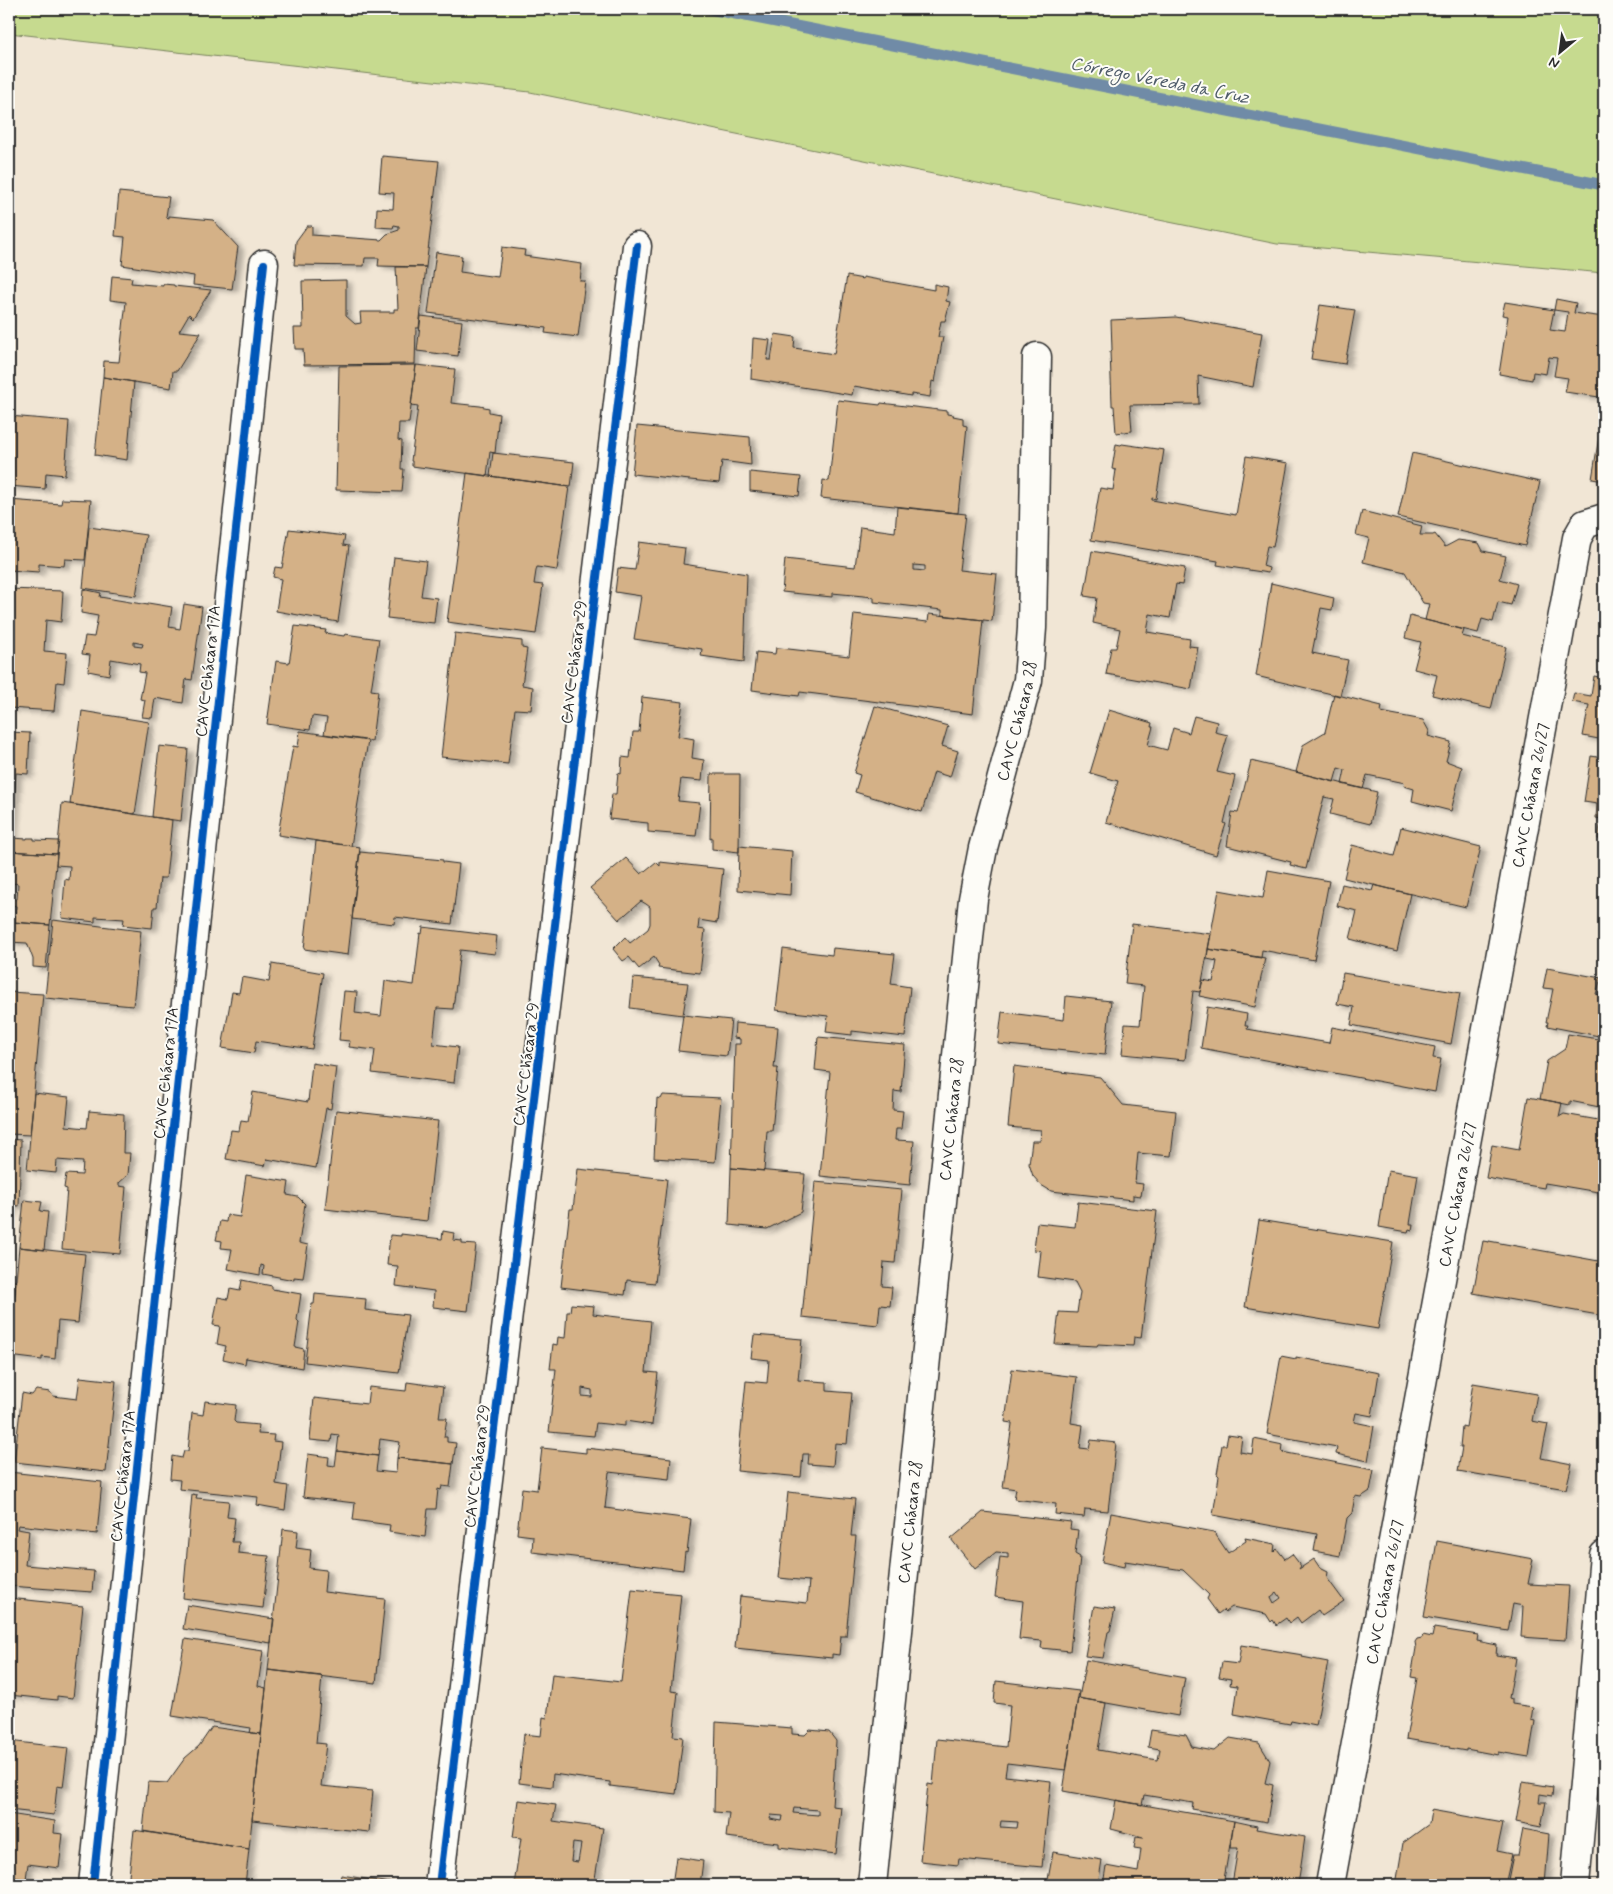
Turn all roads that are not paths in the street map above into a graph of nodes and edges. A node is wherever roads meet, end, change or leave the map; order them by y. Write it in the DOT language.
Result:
graph roads {
  1 [pos="637,246"];
  2 [pos="264,264"];
  3 [pos="1037,357"];
  4 [pos="1604,518"];
  5 [pos="1604,1555"];
  6 [pos="93,1885"];
  7 [pos="439,1885"];
  8 [pos="872,1885"];
  9 [pos="1330,1885"];
  10 [pos="1575,1885"];
  1 -- 7 [label="street, CAVC Chácara 29"];
  2 -- 6 [label="street, CAVC Chácara 17A"];
  3 -- 8 [label="street, CAVC Chácara 28"];
  4 -- 9 [label="street, CAVC Chácara 26/27"];
  5 -- 10 [label="street"];
}
